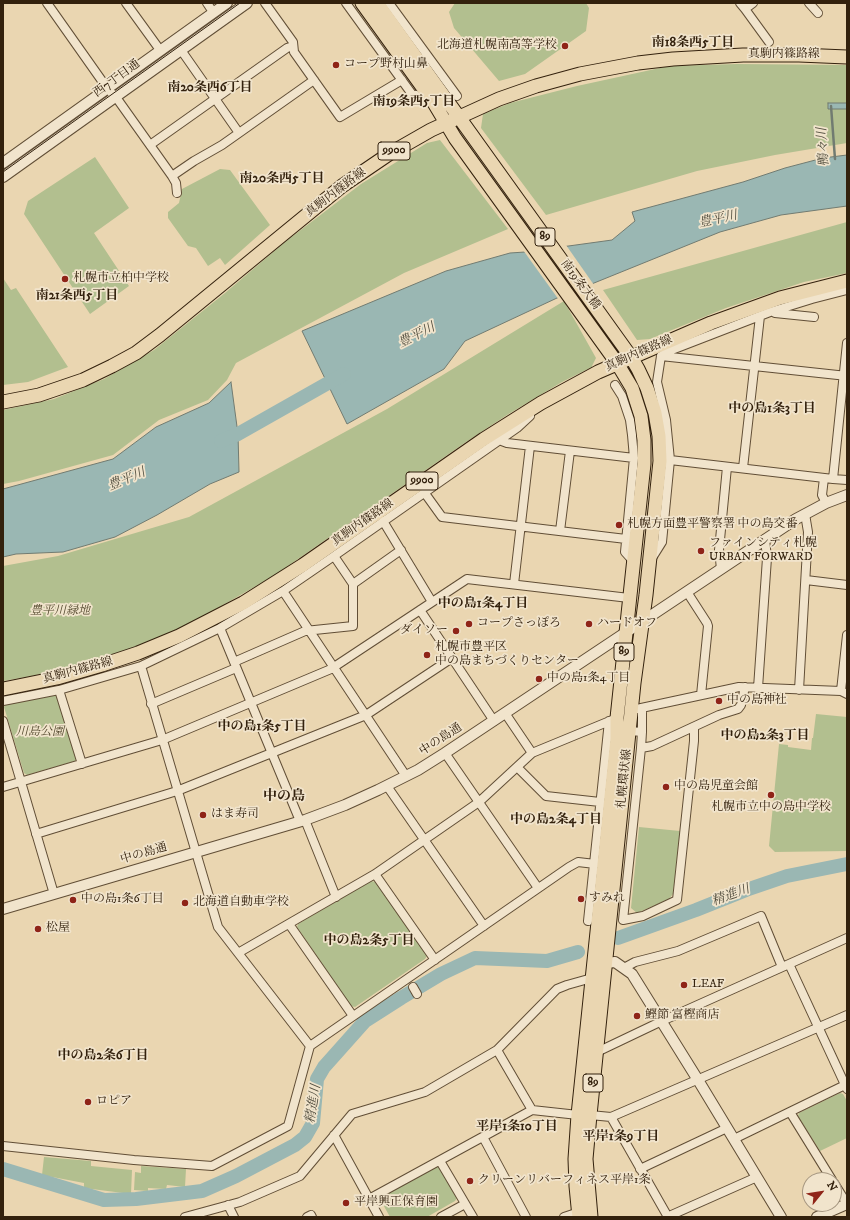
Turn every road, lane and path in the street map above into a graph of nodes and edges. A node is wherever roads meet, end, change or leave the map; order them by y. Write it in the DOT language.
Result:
graph roads {
  1 [pos="47,3"];
  2 [pos="126,3"];
  3 [pos="206,3"];
  4 [pos="227,3"];
  5 [pos="247,3"];
  6 [pos="265,3"];
  7 [pos="346,3"];
  8 [pos="362,3"];
  9 [pos="377,3"];
  10 [pos="389,3"];
  11 [pos="753,3"];
  12 [pos="809,3"];
  13 [pos="742,6"];
  14 [pos="213,12"];
  15 [pos="818,13"];
  16 [pos="769,42"];
  17 [pos="293,46"];
  18 [pos="160,50"];
  19 [pos="181,50"];
  20 [pos="847,57"];
  21 [pos="314,80"];
  22 [pos="402,80"];
  23 [pos="107,88"];
  24 [pos="416,95"];
  25 [pos="116,96"];
  26 [pos="457,96"];
  27 [pos="215,98"];
  28 [pos="462,121"];
  29 [pos="449,127"];
  30 [pos="239,133"];
  31 [pos="150,145"];
  32 [pos="3,162"];
  33 [pos="172,176"];
  34 [pos="3,177"];
  35 [pos="177,193"];
  36 [pos="847,281"];
  37 [pos="847,290"];
  38 [pos="770,312"];
  39 [pos="760,316"];
  40 [pos="814,317"];
  41 [pos="847,343"];
  42 [pos="628,353"];
  43 [pos="661,356"];
  44 [pos="614,359"];
  45 [pos="754,367"];
  46 [pos="845,375"];
  47 [pos="615,385"];
  48 [pos="3,402"];
  49 [pos="541,403"];
  50 [pos="499,440"];
  51 [pos="530,446"];
  52 [pos="570,451"];
  53 [pos="634,458"];
  54 [pos="670,460"];
  55 [pos="727,467"];
  56 [pos="743,468"];
  57 [pos="829,478"];
  58 [pos="847,480"];
  59 [pos="424,492"];
  60 [pos="847,495"];
  61 [pos="826,503"];
  62 [pos="804,514"];
  63 [pos="383,521"];
  64 [pos="521,527"];
  65 [pos="560,532"];
  66 [pos="626,539"];
  67 [pos="765,540"];
  68 [pos="401,550"];
  69 [pos="334,556"];
  70 [pos="634,562"];
  71 [pos="648,564"];
  72 [pos="721,569"];
  73 [pos="806,580"];
  74 [pos="353,584"];
  75 [pos="514,584"];
  76 [pos="847,585"];
  77 [pos="283,591"];
  78 [pos="687,592"];
  79 [pos="629,598"];
  80 [pos="432,602"];
  81 [pos="420,610"];
  82 [pos="643,621"];
  83 [pos="220,628"];
  84 [pos="309,631"];
  85 [pos="626,633"];
  86 [pos="847,635"];
  87 [pos="452,658"];
  88 [pos="235,665"];
  89 [pos="140,666"];
  90 [pos="334,668"];
  91 [pos="745,687"];
  92 [pos="758,688"];
  93 [pos="3,689"];
  94 [pos="59,690"];
  95 [pos="799,690"];
  96 [pos="844,693"];
  97 [pos="701,695"];
  98 [pos="3,701"];
  99 [pos="251,703"];
  100 [pos="151,704"];
  101 [pos="637,709"];
  102 [pos="505,714"];
  103 [pos="366,715"];
  104 [pos="494,720"];
  105 [pos="613,720"];
  106 [pos="3,722"];
  107 [pos="694,727"];
  108 [pos="636,732"];
  109 [pos="162,740"];
  110 [pos="641,748"];
  111 [pos="272,753"];
  112 [pos="445,753"];
  113 [pos="532,753"];
  114 [pos="82,764"];
  115 [pos="517,767"];
  116 [pos="406,776"];
  117 [pos="21,782"];
  118 [pos="387,786"];
  119 [pos="3,787"];
  120 [pos="178,792"];
  121 [pos="479,802"];
  122 [pos="600,802"];
  123 [pos="302,820"];
  124 [pos="36,834"];
  125 [pos="424,840"];
  126 [pos="196,852"];
  127 [pos="595,864"];
  128 [pos="375,874"];
  129 [pos="538,888"];
  130 [pos="54,894"];
  131 [pos="336,897"];
  132 [pos="3,909"];
  133 [pos="588,921"];
  134 [pos="289,924"];
  135 [pos="484,926"];
  136 [pos="847,938"];
  137 [pos="238,953"];
  138 [pos="435,960"];
  139 [pos="606,963"];
  140 [pos="786,966"];
  141 [pos="624,968"];
  142 [pos="592,978"];
  143 [pos="847,1015"];
  144 [pos="353,1016"];
  145 [pos="662,1021"];
  146 [pos="818,1028"];
  147 [pos="310,1046"];
  148 [pos="497,1050"];
  149 [pos="597,1052"];
  150 [pos="698,1080"];
  151 [pos="846,1087"];
  152 [pos="532,1110"];
  153 [pos="790,1112"];
  154 [pos="584,1115"];
  155 [pos="611,1117"];
  156 [pos="727,1128"];
  157 [pos="334,1135"];
  158 [pos="483,1137"];
  159 [pos="734,1139"];
  160 [pos="3,1146"];
  161 [pos="440,1161"];
  162 [pos="640,1169"];
  163 [pos="827,1172"];
  164 [pos="757,1177"];
  165 [pos="369,1199"];
  166 [pos="465,1204"];
  167 [pos="847,1204"];
  168 [pos="228,1205"];
  169 [pos="579,1214"];
  170 [pos="185,1217"];
  171 [pos="234,1217"];
  172 [pos="307,1217"];
  173 [pos="312,1217"];
  174 [pos="379,1217"];
  175 [pos="441,1217"];
  176 [pos="473,1217"];
  177 [pos="526,1217"];
  178 [pos="564,1217"];
  179 [pos="591,1217"];
  180 [pos="668,1217"];
  181 [pos="781,1217"];
  182 [pos="818,1217"];
  1 -- 23 [label="street"];
  2 -- 18 [label="street"];
  3 -- 14 [label="street"];
  4 -- 14 [label="street, 西7丁目通"];
  5 -- 19 [label="street, 西7丁目通"];
  6 -- 17 [label="street"];
  7 -- 22 [label="street"];
  8 -- 29 [label="main road, 89"];
  9 -- 28 [label="main road, 89"];
  10 -- 26 [label="street"];
  11 -- 13 [label="street"];
  12 -- 15 [label="street"];
  13 -- 16 [label="street"];
  14 -- 18 [label="street, 西7丁目通"];
  17 -- 21 [label="street"];
  17 -- 27 [label="street"];
  18 -- 23 [label="street, 西7丁目通"];
  19 -- 25 [label="street, 西7丁目通"];
  19 -- 27 [label="street"];
  20 -- 28 [label="main road, 真駒内篠路線 / 9900"];
  21 -- 22 [label="street"];
  21 -- 30 [label="street"];
  22 -- 24 [label="street"];
  23 -- 25 [label="street"];
  23 -- 32 [label="street, 西7丁目通"];
  25 -- 31 [label="street"];
  25 -- 34 [label="street, 西7丁目通"];
  27 -- 30 [label="street"];
  27 -- 31 [label="street"];
  28 -- 29 [label="main road, 真駒内篠路線 / 9900"];
  28 -- 42 [label="main road, 南19条大橋 / 89"];
  29 -- 44 [label="main road, 南19条大橋 / 89"];
  29 -- 48 [label="main road, 真駒内篠路線 / 9900"];
  30 -- 33 [label="street"];
  31 -- 33 [label="street"];
  33 -- 35 [label="street"];
  36 -- 42 [label="main road, 真駒内篠路線 / 9900"];
  37 -- 38 [label="street"];
  38 -- 39 [label="street"];
  38 -- 40 [label="street"];
  39 -- 43 [label="street"];
  39 -- 45 [label="street"];
  41 -- 46 [label="street"];
  42 -- 44 [label="main road, 真駒内篠路線 / 9900"];
  42 -- 71 [label="main road, 札幌環状線 / 89"];
  43 -- 45 [label="street"];
  43 -- 54 [label="street"];
  44 -- 49 [label="main road, 真駒内篠路線 / 9900"];
  44 -- 70 [label="main road, 札幌環状線 / 89"];
  45 -- 46 [label="street"];
  45 -- 56 [label="street"];
  46 -- 57 [label="street"];
  47 -- 53 [label="street"];
  49 -- 50 [label="street"];
  49 -- 93 [label="main road, 真駒内篠路線 / 9900"];
  50 -- 51 [label="street"];
  50 -- 59 [label="street"];
  51 -- 52 [label="street"];
  51 -- 64 [label="street"];
  52 -- 53 [label="street"];
  52 -- 65 [label="street"];
  53 -- 66 [label="street"];
  54 -- 55 [label="street"];
  54 -- 71 [label="street"];
  55 -- 56 [label="street"];
  55 -- 72 [label="street"];
  56 -- 57 [label="street"];
  57 -- 58 [label="street"];
  57 -- 61 [label="street"];
  59 -- 63 [label="street"];
  59 -- 64 [label="street"];
  60 -- 61 [label="street, 中の島通"];
  61 -- 62 [label="street, 中の島通"];
  62 -- 67 [label="street, 中の島通"];
  62 -- 73 [label="street"];
  63 -- 68 [label="street"];
  63 -- 69 [label="street"];
  64 -- 65 [label="street"];
  64 -- 75 [label="street"];
  65 -- 66 [label="street"];
  66 -- 70 [label="street"];
  67 -- 72 [label="street, 中の島通"];
  67 -- 92 [label="street"];
  68 -- 74 [label="street"];
  68 -- 80 [label="street"];
  69 -- 74 [label="street"];
  69 -- 77 [label="street"];
  70 -- 79 [label="main road, 札幌環状線 / 89"];
  71 -- 82 [label="main road, 札幌環状線 / 89"];
  72 -- 78 [label="street, 中の島通"];
  73 -- 76 [label="street"];
  73 -- 95 [label="street"];
  74 -- 84 [label="street"];
  75 -- 79 [label="street"];
  75 -- 80 [label="street"];
  77 -- 83 [label="street"];
  77 -- 84 [label="street"];
  78 -- 82 [label="street, 中の島通"];
  78 -- 97 [label="street"];
  79 -- 85 [label="main road, 札幌環状線 / 89"];
  80 -- 81 [label="street"];
  81 -- 87 [label="street"];
  81 -- 90 [label="street"];
  82 -- 85 [label="street, 中の島通"];
  82 -- 101 [label="main road, 札幌環状線 / 89"];
  83 -- 88 [label="street"];
  83 -- 89 [label="street"];
  84 -- 88 [label="street"];
  84 -- 90 [label="street"];
  85 -- 102 [label="street, 中の島通"];
  85 -- 105 [label="main road, 札幌環状線 / 89"];
  86 -- 96 [label="street"];
  87 -- 103 [label="street"];
  87 -- 104 [label="street"];
  88 -- 99 [label="street"];
  88 -- 100 [label="street"];
  89 -- 94 [label="street"];
  89 -- 100 [label="street"];
  90 -- 99 [label="street"];
  90 -- 103 [label="street"];
  91 -- 92 [label="street"];
  91 -- 97 [label="street"];
  91 -- 107 [label="street"];
  92 -- 95 [label="street"];
  94 -- 98 [label="street"];
  94 -- 114 [label="street"];
  95 -- 96 [label="street"];
  97 -- 101 [label="street"];
  99 -- 109 [label="street"];
  99 -- 111 [label="street"];
  100 -- 109 [label="street"];
  101 -- 108 [label="main road, 札幌環状線 / 89"];
  102 -- 104 [label="street, 中の島通"];
  102 -- 113 [label="street"];
  103 -- 111 [label="street"];
  103 -- 116 [label="street"];
  104 -- 112 [label="street, 中の島通"];
  105 -- 113 [label="street"];
  105 -- 122 [label="street"];
  105 -- 142 [label="main road, 札幌環状線 / 89"];
  106 -- 117 [label="street"];
  107 -- 110 [label="street"];
  107 -- 110 [label="street"];
  108 -- 110 [label="street"];
  108 -- 139 [label="main road, 札幌環状線 / 89"];
  109 -- 114 [label="street"];
  109 -- 120 [label="street"];
  111 -- 120 [label="street"];
  111 -- 123 [label="street"];
  112 -- 116 [label="street, 中の島通"];
  112 -- 121 [label="street"];
  113 -- 115 [label="street"];
  114 -- 117 [label="street"];
  115 -- 121 [label="street"];
  115 -- 122 [label="street"];
  116 -- 118 [label="street, 中の島通"];
  117 -- 119 [label="street"];
  117 -- 124 [label="street"];
  118 -- 123 [label="street, 中の島通"];
  118 -- 125 [label="street"];
  120 -- 124 [label="street"];
  120 -- 126 [label="street"];
  121 -- 125 [label="street"];
  121 -- 129 [label="street"];
  122 -- 127 [label="street"];
  123 -- 126 [label="street, 中の島通"];
  123 -- 131 [label="street"];
  124 -- 130 [label="street"];
  125 -- 128 [label="street"];
  125 -- 135 [label="street"];
  126 -- 130 [label="street, 中の島通"];
  126 -- 137 [label="street"];
  127 -- 129 [label="street"];
  127 -- 133 [label="street"];
  128 -- 131 [label="street"];
  128 -- 138 [label="street"];
  129 -- 135 [label="street"];
  130 -- 132 [label="street, 中の島通"];
  131 -- 134 [label="street"];
  134 -- 137 [label="street"];
  134 -- 144 [label="street"];
  135 -- 138 [label="street"];
  136 -- 140 [label="street"];
  137 -- 147 [label="street"];
  138 -- 144 [label="street"];
  139 -- 141 [label="street"];
  139 -- 149 [label="main road, 札幌環状線 / 89"];
  140 -- 141 [label="street"];
  140 -- 145 [label="street"];
  140 -- 146 [label="street"];
  141 -- 145 [label="street"];
  142 -- 148 [label="street"];
  142 -- 154 [label="main road, 札幌環状線 / 89"];
  143 -- 146 [label="street"];
  144 -- 147 [label="street"];
  145 -- 149 [label="street"];
  145 -- 150 [label="street"];
  146 -- 150 [label="street"];
  146 -- 151 [label="street"];
  147 -- 160 [label="street"];
  148 -- 152 [label="street"];
  148 -- 157 [label="street"];
  149 -- 154 [label="main road, 札幌環状線 / 89"];
  150 -- 155 [label="street"];
  150 -- 156 [label="street"];
  151 -- 153 [label="street"];
  152 -- 154 [label="street"];
  152 -- 158 [label="street"];
  153 -- 159 [label="street"];
  153 -- 163 [label="street"];
  154 -- 155 [label="street"];
  154 -- 169 [label="main road, 札幌環状線 / 89"];
  154 -- 179 [label="main road, 札幌環状線 / 89"];
  155 -- 162 [label="street"];
  156 -- 159 [label="street"];
  156 -- 162 [label="street"];
  157 -- 165 [label="street"];
  157 -- 168 [label="street"];
  158 -- 161 [label="street"];
  158 -- 177 [label="street"];
  159 -- 164 [label="street"];
  161 -- 165 [label="street"];
  161 -- 166 [label="street"];
  162 -- 180 [label="street"];
  164 -- 180 [label="street"];
  164 -- 181 [label="street"];
  165 -- 174 [label="street"];
  166 -- 175 [label="street"];
  166 -- 176 [label="street"];
  167 -- 182 [label="street"];
  168 -- 170 [label="street"];
  168 -- 171 [label="street"];
  169 -- 178 [label="street"];
  172 -- 173 [label="street"];
}
